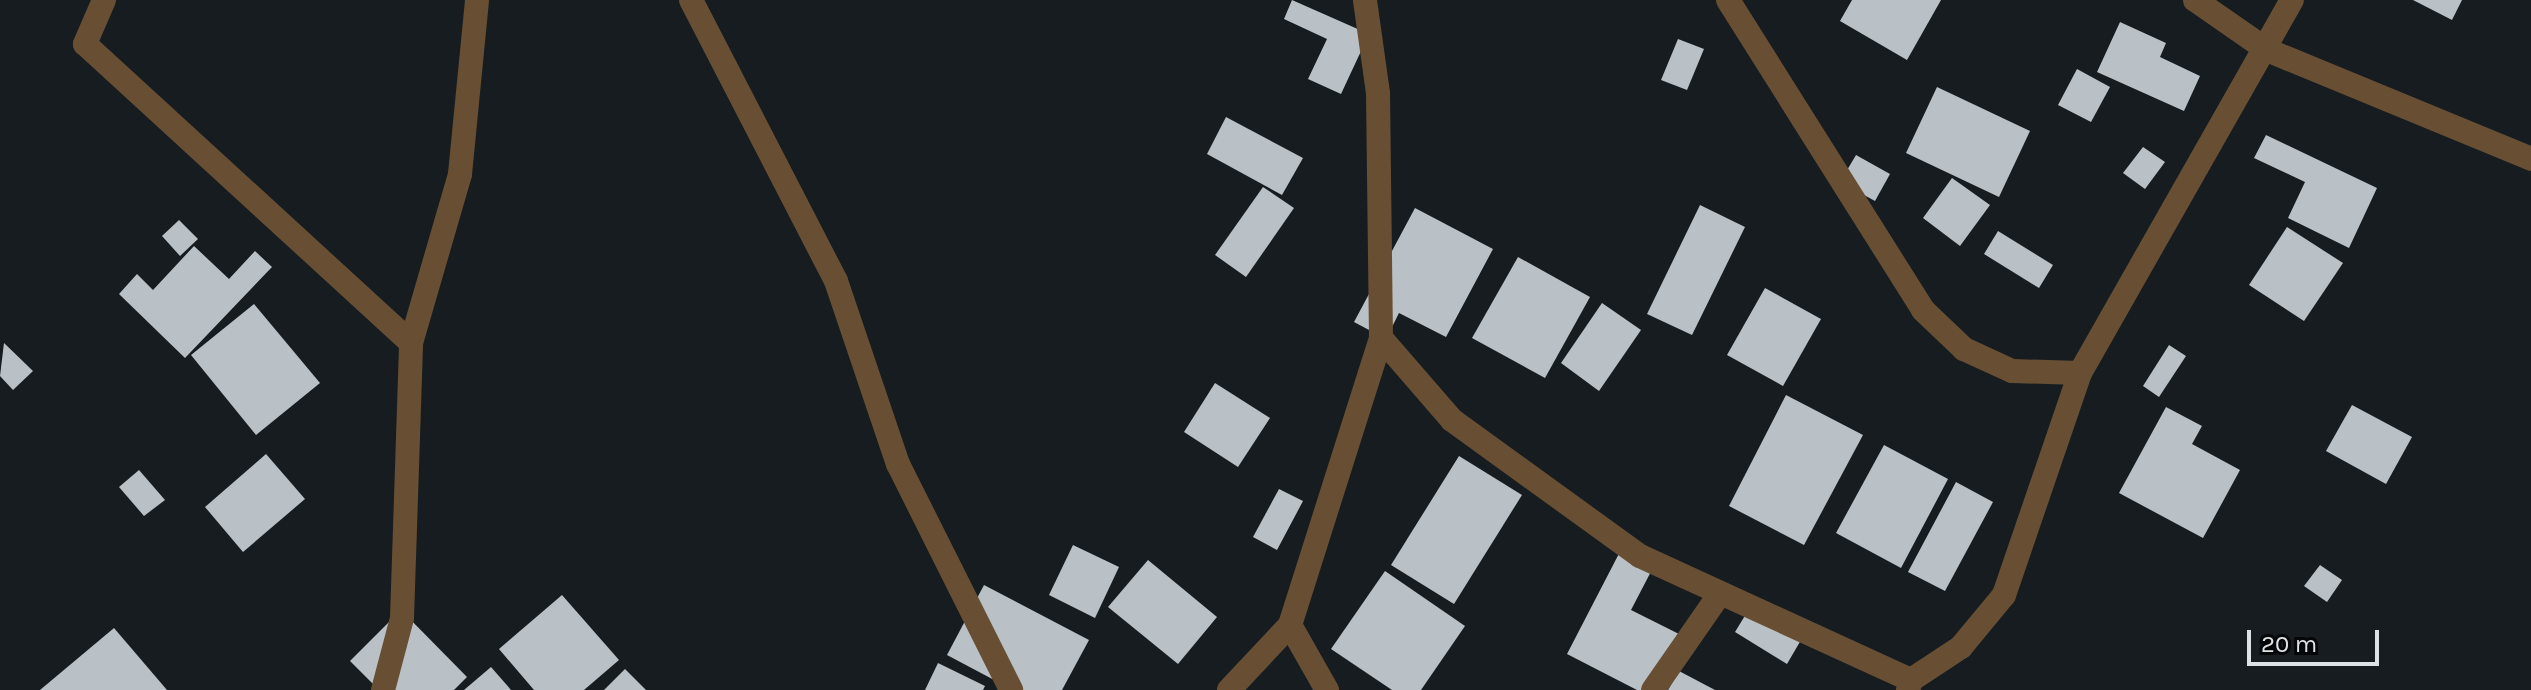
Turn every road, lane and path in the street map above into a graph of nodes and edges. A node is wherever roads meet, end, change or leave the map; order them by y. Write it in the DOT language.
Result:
graph roads {
  1 [pos="104,0"];
  2 [pos="477,0"];
  3 [pos="691,0"];
  4 [pos="1365,0"];
  5 [pos="1728,0"];
  6 [pos="2195,0"];
  7 [pos="2292,0"];
  8 [pos="2267,50"];
  9 [pos="2531,159"];
  10 [pos="1381,338"];
  11 [pos="411,343"];
  12 [pos="2080,373"];
  13 [pos="1719,595"];
  14 [pos="1290,625"];
  15 [pos="1910,685"];
  16 [pos="383,690"];
  17 [pos="1011,690"];
  18 [pos="1229,690"];
  19 [pos="1327,690"];
  20 [pos="1653,690"];
  1 -- 11 [label="street"];
  2 -- 11 [label="street"];
  3 -- 17 [label="street"];
  4 -- 10 [label="street"];
  5 -- 12 [label="street"];
  6 -- 8 [label="street"];
  7 -- 8 [label="street"];
  8 -- 9 [label="street"];
  8 -- 12 [label="street"];
  10 -- 13 [label="street"];
  10 -- 14 [label="street"];
  11 -- 16 [label="street"];
  12 -- 15 [label="street"];
  13 -- 15 [label="street"];
  13 -- 20 [label="street"];
  14 -- 18 [label="street"];
  14 -- 19 [label="street"];
}
